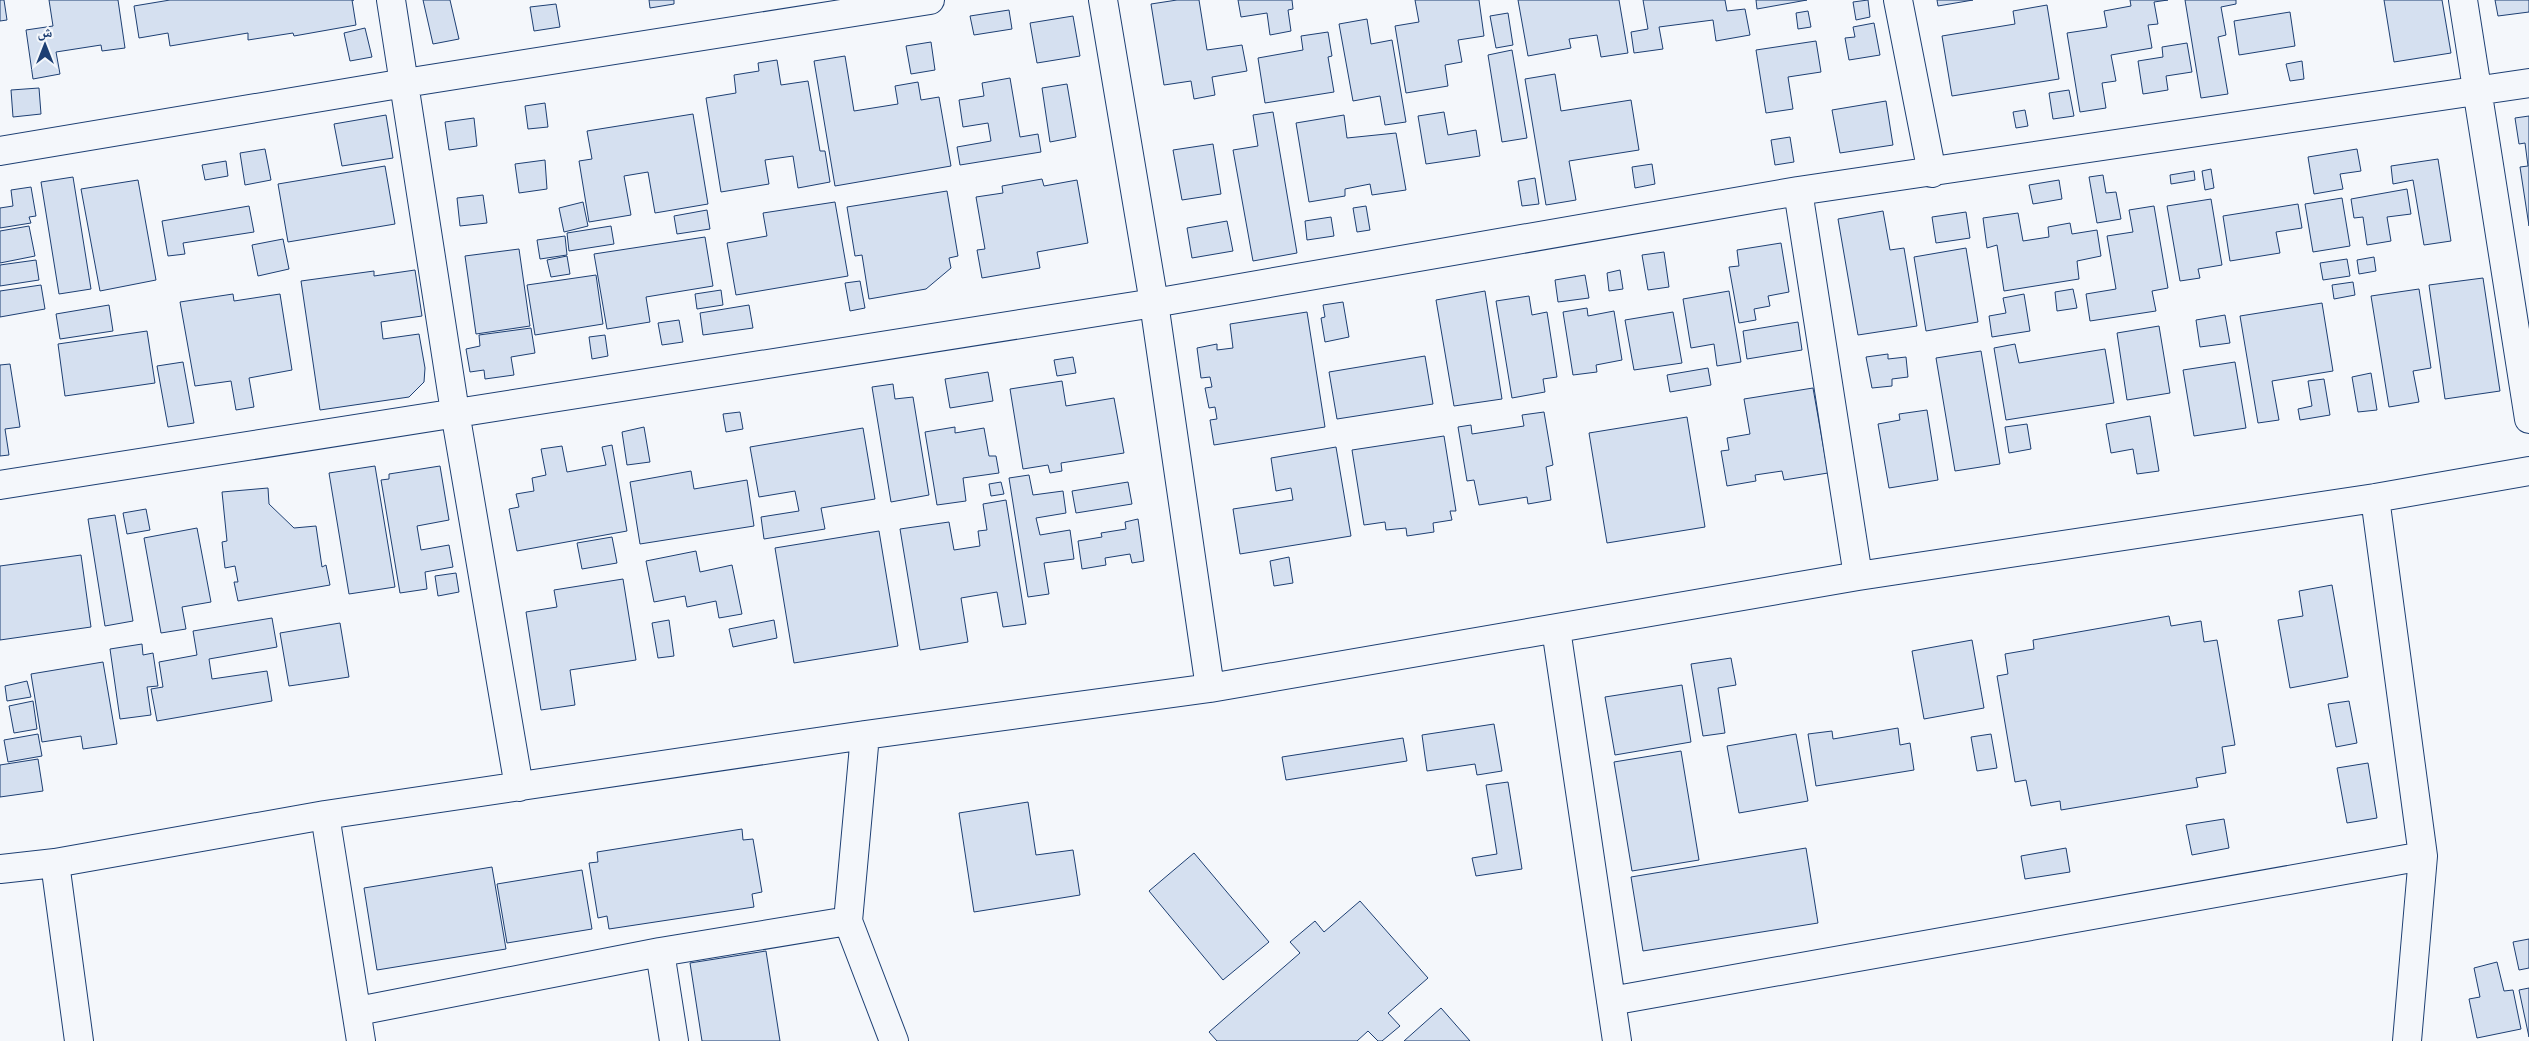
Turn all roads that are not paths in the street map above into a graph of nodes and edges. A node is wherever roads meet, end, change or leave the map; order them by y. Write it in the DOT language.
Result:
graph roads {
  1 [pos="391,0"];
  2 [pos="930,0"];
  3 [pos="1103,0"];
  4 [pos="1898,0"];
  5 [pos="2463,0"];
  6 [pos="405,83"];
  7 [pos="2529,83"];
  8 [pos="2477,92"];
  9 [pos="0,150"];
  10 [pos="1932,173"];
  11 [pos="1798,191"];
  12 [pos="1154,303"];
  13 [pos="455,412"];
  14 [pos="2529,418"];
  15 [pos="2529,471"];
  16 [pos="0,485"];
  17 [pos="2375,498"];
  18 [pos="1858,576"];
  19 [pos="1556,629"];
  20 [pos="1210,688"];
  21 [pos="865,735"];
  22 [pos="519,786"];
  23 [pos="325,815"];
  24 [pos="2423,856"];
  25 [pos="55,863"];
  26 [pos="0,869"];
  27 [pos="848,921"];
  28 [pos="660,952"];
  29 [pos="1611,1002"];
  30 [pos="358,1011"];
  31 [pos="79,1041"];
  32 [pos="361,1041"];
  33 [pos="674,1041"];
  34 [pos="894,1041"];
  35 [pos="1617,1041"];
  36 [pos="2407,1041"];
  1 -- 6 [label="street"];
  2 -- 6 [label="street"];
  3 -- 12 [label="street"];
  4 -- 10 [label="street"];
  5 -- 8 [label="street"];
  6 -- 9 [label="street"];
  6 -- 13 [label="street"];
  7 -- 8 [label="street"];
  8 -- 10 [label="street"];
  8 -- 14 [label="street"];
  10 -- 11 [label="street"];
  11 -- 12 [label="street"];
  11 -- 18 [label="street"];
  12 -- 13 [label="street"];
  12 -- 20 [label="street"];
  13 -- 16 [label="street"];
  13 -- 22 [label="street"];
  15 -- 17 [label="street"];
  17 -- 18 [label="street"];
  17 -- 24 [label="street"];
  18 -- 19 [label="street"];
  19 -- 20 [label="street"];
  19 -- 29 [label="street"];
  20 -- 21 [label="street"];
  21 -- 22 [label="street"];
  21 -- 27 [label="street"];
  22 -- 23 [label="street"];
  23 -- 25 [label="street"];
  23 -- 30 [label="street"];
  24 -- 29 [label="street"];
  24 -- 36 [label="street"];
  25 -- 26 [label="street"];
  25 -- 31 [label="street"];
  27 -- 28 [label="street"];
  27 -- 34 [label="street"];
  28 -- 30 [label="street"];
  28 -- 33 [label="street"];
  29 -- 35 [label="street"];
  30 -- 32 [label="street"];
}
